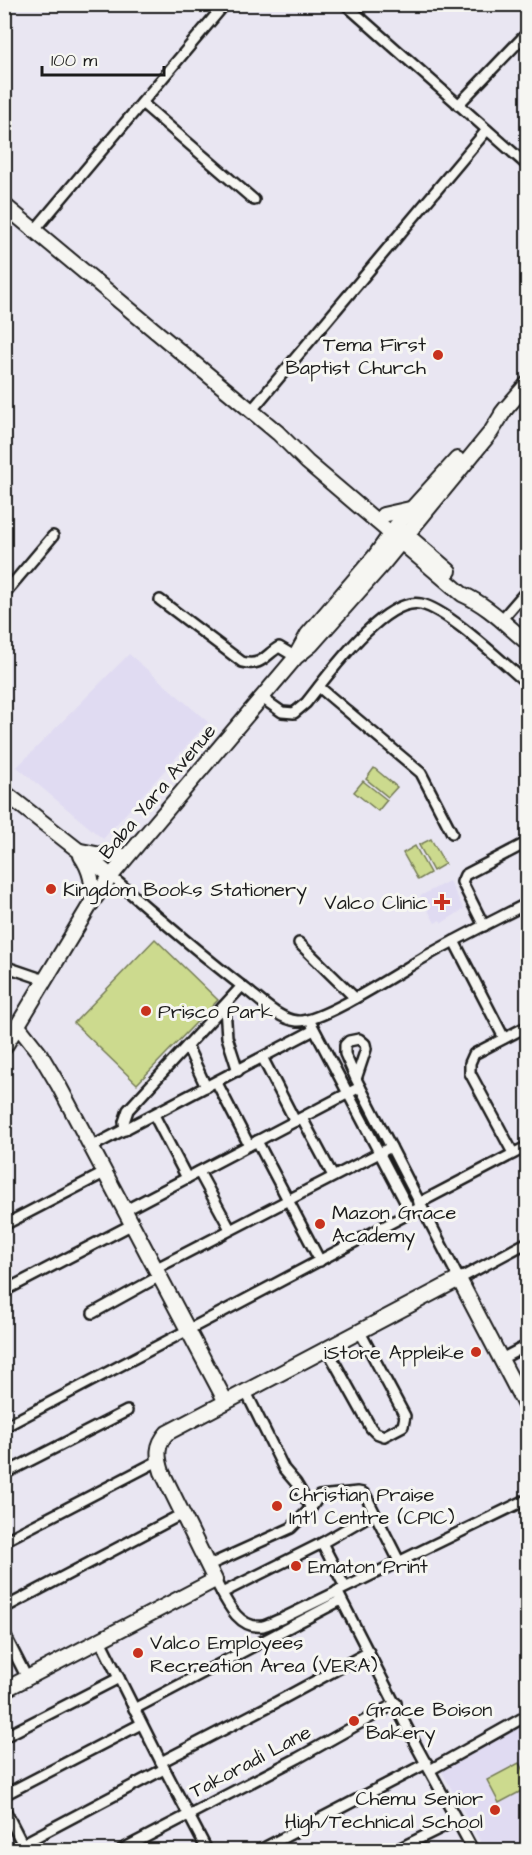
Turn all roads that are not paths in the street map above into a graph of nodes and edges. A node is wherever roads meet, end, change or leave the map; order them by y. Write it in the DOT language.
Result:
graph roads {
  1 [pos="225,4"];
  2 [pos="350,6"];
  3 [pos="528,32"];
  4 [pos="142,103"];
  5 [pos="458,105"];
  6 [pos="487,130"];
  7 [pos="528,166"];
  8 [pos="254,200"];
  9 [pos="4,205"];
  10 [pos="34,231"];
  11 [pos="528,383"];
  12 [pos="506,408"];
  13 [pos="251,411"];
  14 [pos="410,509"];
  15 [pos="426,511"];
  16 [pos="379,517"];
  17 [pos="399,534"];
  18 [pos="53,536"];
  19 [pos="422,554"];
  20 [pos="378,560"];
  21 [pos="528,589"];
  22 [pos="4,594"];
  23 [pos="160,600"];
  24 [pos="502,619"];
  25 [pos="528,643"];
  26 [pos="297,657"];
  27 [pos="528,684"];
  28 [pos="319,687"];
  29 [pos="262,698"];
  30 [pos="4,792"];
  31 [pos="452,833"];
  32 [pos="528,842"];
  33 [pos="76,849"];
  34 [pos="126,856"];
  35 [pos="111,876"];
  36 [pos="92,902"];
  37 [pos="528,903"];
  38 [pos="484,926"];
  39 [pos="454,941"];
  40 [pos="299,943"];
  41 [pos="4,966"];
  42 [pos="45,980"];
  43 [pos="242,986"];
  44 [pos="355,998"];
  45 [pos="225,1006"];
  46 [pos="309,1021"];
  47 [pos="18,1026"];
  48 [pos="528,1026"];
  49 [pos="314,1030"];
  50 [pos="504,1038"];
  51 [pos="187,1046"];
  52 [pos="4,1048"];
  53 [pos="263,1059"];
  54 [pos="238,1071"];
  55 [pos="217,1083"];
  56 [pos="206,1087"];
  57 [pos="348,1093"];
  58 [pos="154,1115"];
  59 [pos="298,1120"];
  60 [pos="125,1130"];
  61 [pos="253,1143"];
  62 [pos="528,1146"];
  63 [pos="91,1147"];
  64 [pos="391,1147"];
  65 [pos="380,1152"];
  66 [pos="513,1153"];
  67 [pos="199,1172"];
  68 [pos="104,1173"];
  69 [pos="333,1176"];
  70 [pos="187,1178"];
  71 [pos="288,1199"];
  72 [pos="420,1205"];
  73 [pos="124,1211"];
  74 [pos="411,1213"];
  75 [pos="4,1225"];
  76 [pos="131,1225"];
  77 [pos="230,1229"];
  78 [pos="528,1242"];
  79 [pos="320,1261"];
  80 [pos="157,1273"];
  81 [pos="459,1279"];
  82 [pos="4,1291"];
  83 [pos="93,1313"];
  84 [pos="188,1331"];
  85 [pos="360,1332"];
  86 [pos="528,1345"];
  87 [pos="327,1349"];
  88 [pos="501,1359"];
  89 [pos="246,1392"];
  90 [pos="226,1402"];
  91 [pos="127,1411"];
  92 [pos="528,1411"];
  93 [pos="4,1427"];
  94 [pos="158,1461"];
  95 [pos="4,1474"];
  96 [pos="528,1499"];
  97 [pos="311,1508"];
  98 [pos="374,1513"];
  99 [pos="182,1514"];
  100 [pos="4,1541"];
  101 [pos="322,1543"];
  102 [pos="399,1561"];
  103 [pos="207,1566"];
  104 [pos="214,1580"];
  105 [pos="341,1589"];
  106 [pos="222,1593"];
  107 [pos="341,1600"];
  108 [pos="4,1608"];
  109 [pos="4,1633"];
  110 [pos="100,1640"];
  111 [pos="369,1652"];
  112 [pos="27,1678"];
  113 [pos="119,1678"];
  114 [pos="4,1690"];
  115 [pos="396,1703"];
  116 [pos="134,1709"];
  117 [pos="528,1715"];
  118 [pos="141,1724"];
  119 [pos="4,1737"];
  120 [pos="162,1765"];
  121 [pos="428,1766"];
  122 [pos="4,1795"];
  123 [pos="4,1808"];
  124 [pos="188,1814"];
  125 [pos="457,1820"];
  126 [pos="23,1845"];
  127 [pos="11,1851"];
  128 [pos="121,1851"];
  129 [pos="207,1851"];
  130 [pos="260,1851"];
  131 [pos="396,1851"];
  132 [pos="473,1851"];
  1 -- 4 [label="street"];
  2 -- 5 [label="street"];
  3 -- 5 [label="street"];
  4 -- 8 [label="street"];
  4 -- 10 [label="street"];
  5 -- 6 [label="street"];
  6 -- 7 [label="street"];
  6 -- 13 [label="street"];
  9 -- 10 [label="main road"];
  10 -- 13 [label="main road"];
  11 -- 12 [label="main road"];
  12 -- 14 [label="main road"];
  12 -- 15 [label="main road"];
  13 -- 16 [label="main road"];
  14 -- 16 [label="main road"];
  14 -- 17 [label="main road"];
  15 -- 17 [label="main road"];
  15 -- 19 [label="main road"];
  16 -- 17 [label="main road"];
  16 -- 20 [label="main road"];
  17 -- 19 [label="main road"];
  17 -- 20 [label="main road, Baba Yara Avenue"];
  18 -- 22 [label="street"];
  19 -- 20 [label="main road"];
  19 -- 24 [label="main road"];
  20 -- 26 [label="main road, Baba Yara Avenue"];
  21 -- 24 [label="street"];
  23 -- 26 [label="street"];
  24 -- 25 [label="main road"];
  26 -- 29 [label="main road, Baba Yara Avenue"];
  27 -- 28 [label="street"];
  28 -- 29 [label="street"];
  28 -- 31 [label="street"];
  29 -- 34 [label="main road, Baba Yara Avenue"];
  30 -- 33 [label="main road, Baba Yara Avenue"];
  32 -- 38 [label="street"];
  33 -- 34 [label="main road"];
  33 -- 35 [label="main road, Baba Yara Avenue"];
  33 -- 36 [label="main road"];
  34 -- 35 [label="main road, Baba Yara Avenue"];
  35 -- 36 [label="main road"];
  35 -- 43 [label="street"];
  36 -- 42 [label="main road"];
  37 -- 38 [label="street"];
  38 -- 39 [label="street"];
  39 -- 44 [label="street"];
  39 -- 50 [label="street"];
  40 -- 44 [label="street"];
  41 -- 42 [label="street"];
  42 -- 47 [label="main road"];
  43 -- 45 [label="street"];
  43 -- 46 [label="street"];
  44 -- 46 [label="street"];
  45 -- 51 [label="street"];
  45 -- 54 [label="street"];
  46 -- 49 [label="street"];
  47 -- 52 [label="main road"];
  47 -- 63 [label="main road"];
  48 -- 50 [label="street"];
  49 -- 53 [label="street"];
  49 -- 57 [label="street"];
  50 -- 66 [label="street"];
  51 -- 56 [label="street"];
  51 -- 60 [label="street"];
  53 -- 54 [label="street"];
  53 -- 59 [label="street"];
  54 -- 55 [label="street"];
  55 -- 56 [label="street"];
  55 -- 61 [label="street"];
  56 -- 58 [label="street"];
  57 -- 59 [label="street"];
  57 -- 64 [label="street"];
  57 -- 65 [label="street"];
  58 -- 60 [label="street"];
  58 -- 70 [label="street"];
  59 -- 61 [label="street"];
  59 -- 69 [label="street"];
  60 -- 63 [label="street"];
  61 -- 67 [label="street"];
  61 -- 71 [label="street"];
  62 -- 66 [label="street"];
  63 -- 68 [label="main road"];
  64 -- 65 [label="street"];
  64 -- 72 [label="street"];
  65 -- 69 [label="street"];
  65 -- 74 [label="street"];
  66 -- 72 [label="street"];
  67 -- 70 [label="street"];
  67 -- 77 [label="street"];
  68 -- 73 [label="main road"];
  68 -- 75 [label="street"];
  69 -- 71 [label="street"];
  70 -- 73 [label="street"];
  71 -- 77 [label="street"];
  71 -- 79 [label="street"];
  72 -- 74 [label="street"];
  72 -- 81 [label="street"];
  73 -- 76 [label="main road"];
  74 -- 79 [label="street"];
  76 -- 80 [label="main road"];
  76 -- 82 [label="street"];
  77 -- 80 [label="street"];
  78 -- 81 [label="street"];
  79 -- 84 [label="street"];
  80 -- 83 [label="street"];
  80 -- 84 [label="main road"];
  81 -- 85 [label="main road"];
  81 -- 88 [label="main road"];
  84 -- 90 [label="main road"];
  84 -- 93 [label="street"];
  85 -- 87 [label="main road"];
  85 -- 87 [label="street"];
  86 -- 88 [label="street"];
  87 -- 89 [label="main road"];
  88 -- 92 [label="main road"];
  89 -- 90 [label="main road"];
  89 -- 97 [label="street"];
  90 -- 94 [label="main road"];
  91 -- 95 [label="street"];
  94 -- 99 [label="main road"];
  94 -- 100 [label="street"];
  96 -- 102 [label="street"];
  97 -- 98 [label="street"];
  97 -- 103 [label="street"];
  98 -- 101 [label="street"];
  98 -- 102 [label="street"];
  99 -- 103 [label="main road"];
  99 -- 108 [label="street"];
  101 -- 105 [label="street"];
  101 -- 106 [label="street"];
  102 -- 105 [label="street"];
  103 -- 104 [label="main road"];
  104 -- 106 [label="street"];
  104 -- 110 [label="main road"];
  105 -- 106 [label="street"];
  105 -- 107 [label="street"];
  107 -- 111 [label="street"];
  107 -- 116 [label="street"];
  109 -- 112 [label="street"];
  110 -- 112 [label="main road"];
  110 -- 113 [label="street"];
  111 -- 115 [label="street"];
  111 -- 120 [label="street"];
  112 -- 114 [label="main road"];
  113 -- 116 [label="street"];
  113 -- 119 [label="street"];
  115 -- 121 [label="street"];
  115 -- 124 [label="street, Takoradi Lane"];
  116 -- 118 [label="street"];
  117 -- 121 [label="street"];
  118 -- 120 [label="street"];
  118 -- 122 [label="street"];
  120 -- 124 [label="street"];
  120 -- 126 [label="street"];
  121 -- 125 [label="street"];
  121 -- 130 [label="street"];
  123 -- 126 [label="street"];
  124 -- 128 [label="street, Takoradi Lane"];
  124 -- 129 [label="street"];
  125 -- 131 [label="street"];
  125 -- 132 [label="street"];
  126 -- 127 [label="street"];
}
